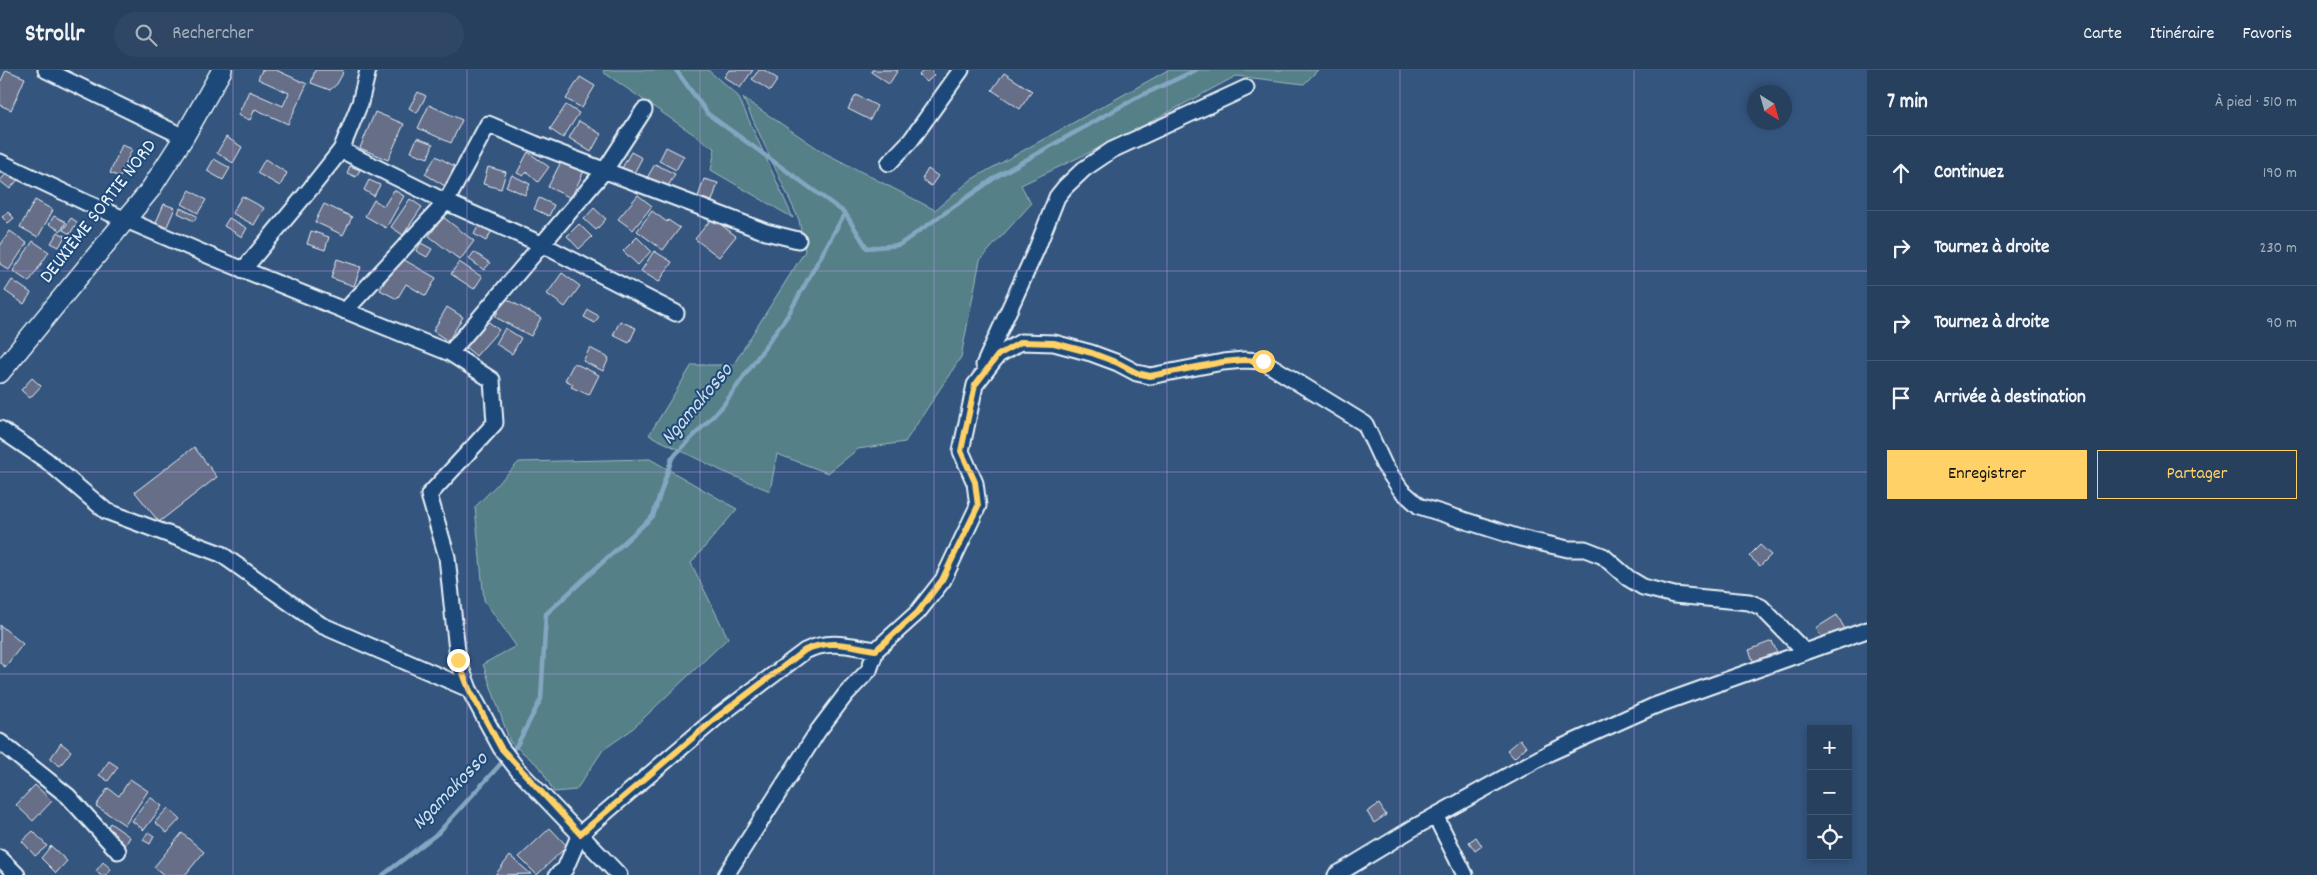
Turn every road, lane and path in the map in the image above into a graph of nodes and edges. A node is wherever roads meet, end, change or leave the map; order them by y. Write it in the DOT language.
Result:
graph roads {
  1 [pos="46,70"];
  2 [pos="222,70"];
  3 [pos="368,70"];
  4 [pos="961,70"];
  5 [pos="1246,88"];
  6 [pos="644,110"];
  7 [pos="184,137"];
  8 [pos="341,150"];
  9 [pos="0,162"];
  10 [pos="889,163"];
  11 [pos="605,170"];
  12 [pos="446,202"];
  13 [pos="126,219"];
  14 [pos="798,240"];
  15 [pos="542,244"];
  16 [pos="243,270"];
  17 [pos="345,311"];
  18 [pos="676,313"];
  19 [pos="450,353"];
  20 [pos="0,373"];
  21 [pos="975,385"];
  22 [pos="0,429"];
  23 [pos="1867,630"];
  24 [pos="876,650"];
  25 [pos="1805,652"];
  26 [pos="469,689"];
  27 [pos="3,751"];
  28 [pos="1436,817"];
  29 [pos="1415,827"];
  30 [pos="580,834"];
  31 [pos="118,851"];
  32 [pos="0,858"];
  33 [pos="17,875"];
  34 [pos="557,875"];
  35 [pos="619,875"];
  36 [pos="726,875"];
  37 [pos="1336,875"];
  38 [pos="1357,875"];
  39 [pos="1465,875"];
  1 -- 7 [label="street"];
  2 -- 7 [label="main road, DEUXIÈME SORTIE NORD"];
  3 -- 8 [label="street"];
  4 -- 10 [label="street"];
  5 -- 21 [label="street"];
  6 -- 11 [label="street"];
  7 -- 13 [label="main road, DEUXIÈME SORTIE NORD"];
  8 -- 12 [label="street"];
  8 -- 16 [label="street"];
  9 -- 13 [label="street"];
  11 -- 12 [label="street"];
  11 -- 14 [label="street"];
  11 -- 15 [label="street"];
  12 -- 15 [label="street"];
  12 -- 17 [label="street"];
  13 -- 16 [label="street"];
  13 -- 20 [label="main road, DEUXIÈME SORTIE NORD"];
  15 -- 18 [label="street"];
  15 -- 19 [label="street"];
  16 -- 17 [label="street"];
  17 -- 19 [label="street"];
  19 -- 26 [label="street"];
  21 -- 24 [label="street"];
  21 -- 25 [label="street"];
  22 -- 26 [label="street"];
  23 -- 25 [label="street"];
  24 -- 30 [label="street"];
  24 -- 36 [label="street"];
  25 -- 28 [label="street"];
  26 -- 30 [label="street"];
  27 -- 31 [label="street"];
  28 -- 29 [label="street"];
  28 -- 39 [label="street"];
  29 -- 37 [label="street"];
  29 -- 38 [label="street"];
  30 -- 34 [label="street"];
  30 -- 35 [label="street"];
  32 -- 33 [label="street"];
}
